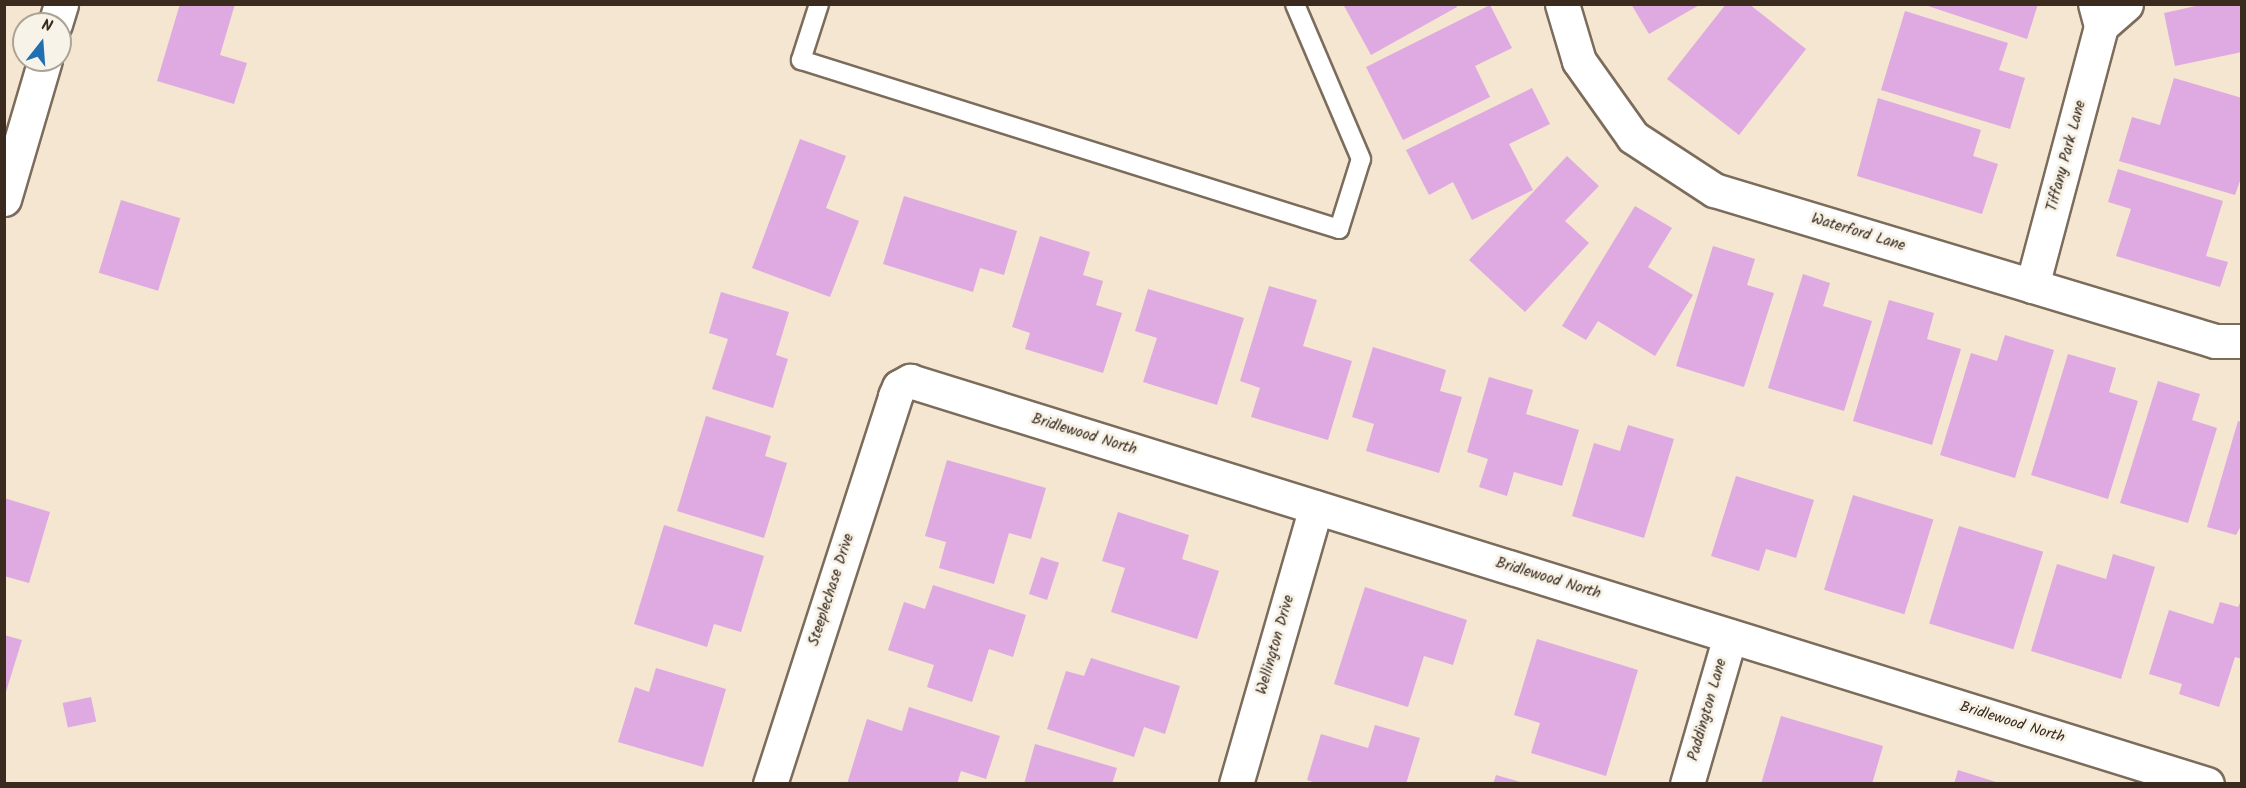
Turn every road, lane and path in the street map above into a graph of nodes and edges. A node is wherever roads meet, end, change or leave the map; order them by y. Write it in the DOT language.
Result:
graph roads {
  1 [pos="819,4"];
  2 [pos="1295,4"];
  3 [pos="1562,4"];
  4 [pos="2126,4"];
  5 [pos="2098,15"];
  6 [pos="41,72"];
  7 [pos="4,199"];
  8 [pos="2032,286"];
  9 [pos="2241,341"];
  10 [pos="895,396"];
  11 [pos="1316,507"];
  12 [pos="1730,636"];
  13 [pos="2158,776"];
  14 [pos="770,783"];
  15 [pos="1236,783"];
  16 [pos="1686,783"];
  17 [pos="2207,783"];
  1 -- 2 [label="lane"];
  3 -- 8 [label="street, Waterford Lane"];
  4 -- 5 [label="street, Tiffany Park Lane"];
  5 -- 8 [label="street, Tiffany Park Lane"];
  6 -- 7 [label="street"];
  8 -- 9 [label="street, Waterford Lane"];
  10 -- 11 [label="street, Bridlewood North"];
  10 -- 14 [label="street, Steeplechase Drive"];
  11 -- 12 [label="street, Bridlewood North"];
  11 -- 15 [label="street, Wellington Drive"];
  12 -- 13 [label="street, Bridlewood North"];
  12 -- 16 [label="street, Paddington Lane"];
  13 -- 17 [label="street, Bridlewood North"];
}
